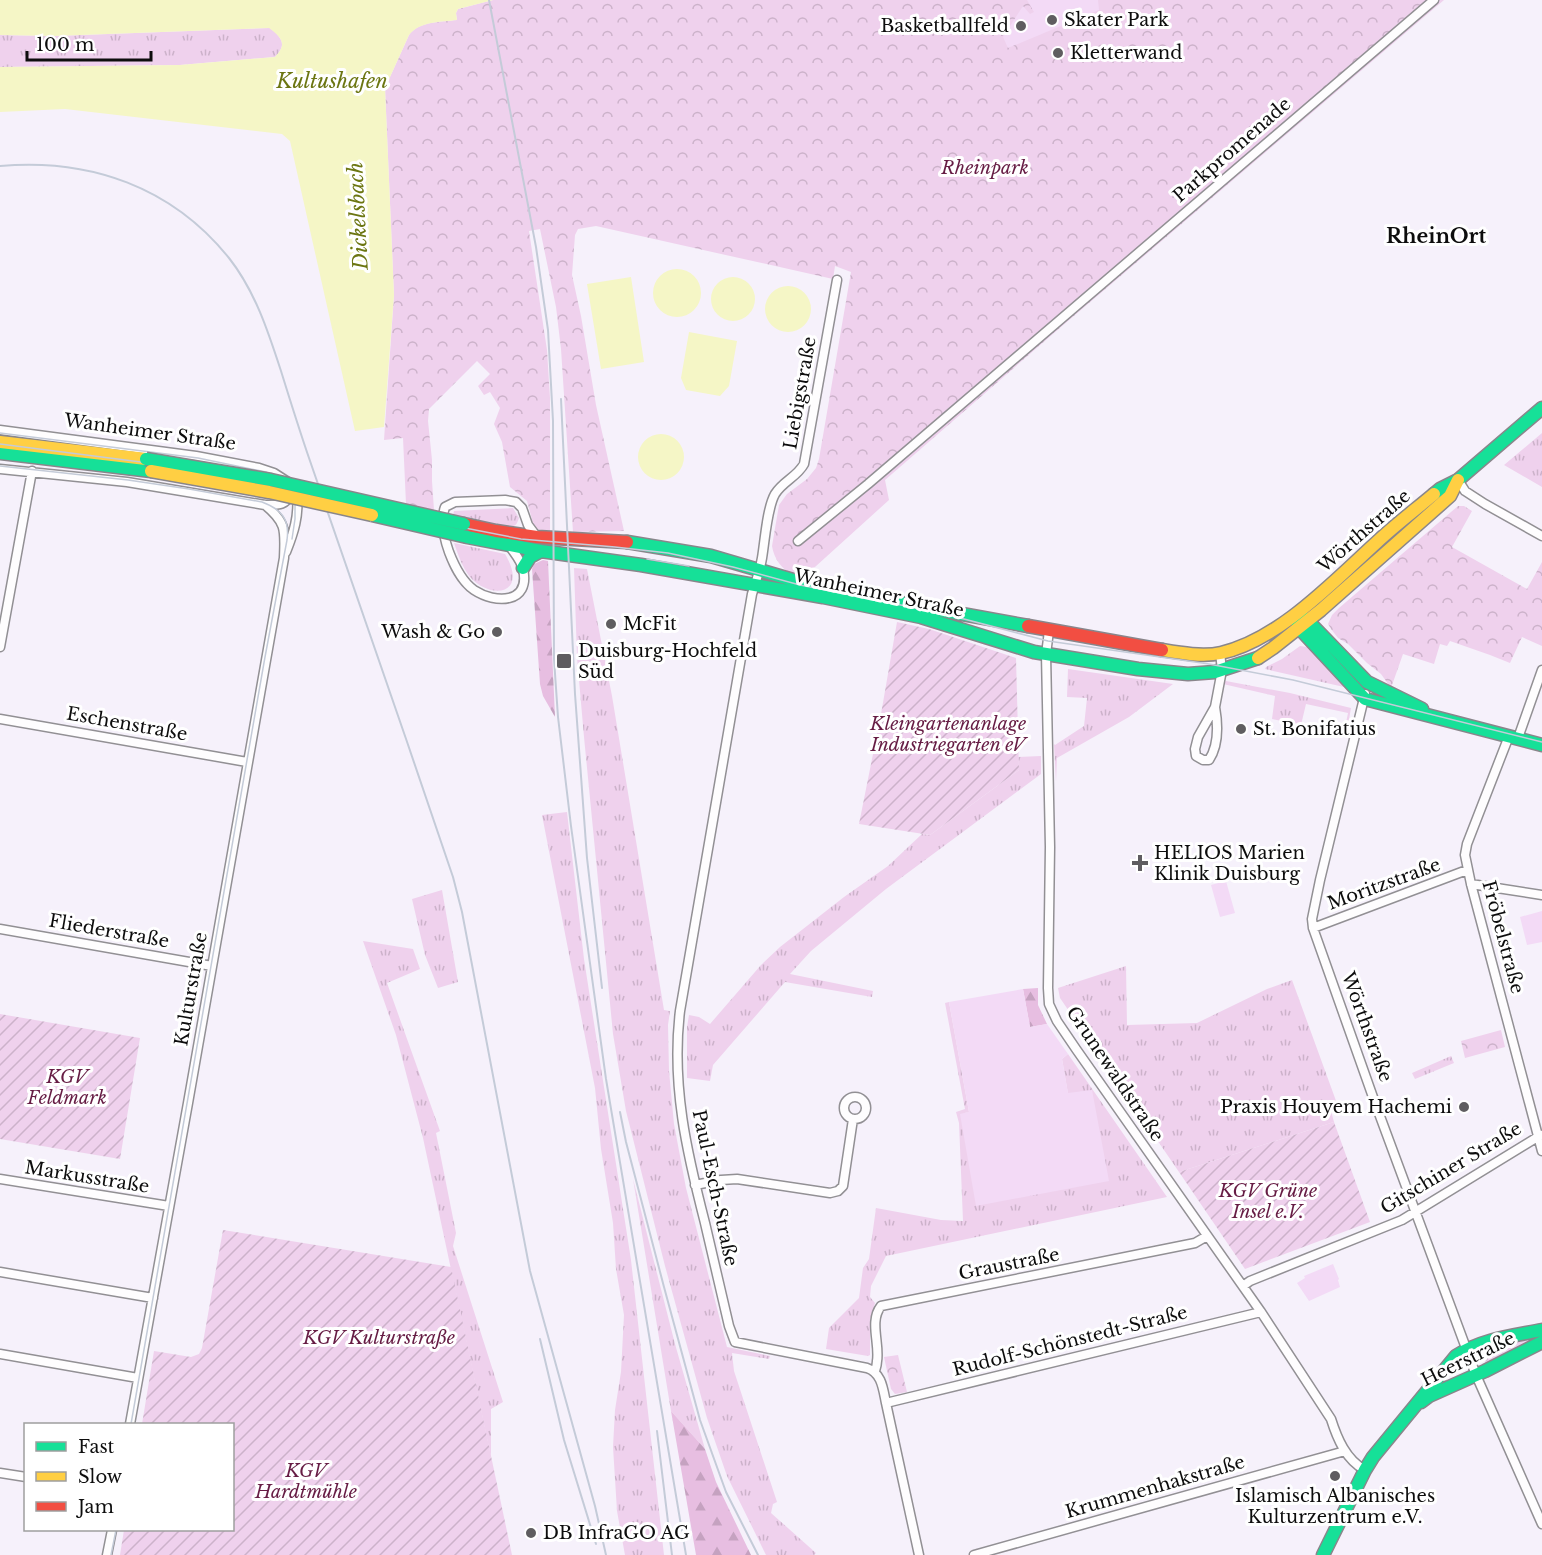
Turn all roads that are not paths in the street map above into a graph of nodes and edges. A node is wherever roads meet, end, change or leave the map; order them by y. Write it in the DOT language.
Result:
graph roads {
  1 [pos="1434,0"];
  2 [pos="837,280"];
  3 [pos="1542,408"];
  4 [pos="0,430"];
  5 [pos="0,442"];
  6 [pos="0,453"];
  7 [pos="148,465"];
  8 [pos="0,469"];
  9 [pos="32,471"];
  10 [pos="1458,480"];
  11 [pos="290,483"];
  12 [pos="265,505"];
  13 [pos="524,517"];
  14 [pos="1542,536"];
  15 [pos="537,537"];
  16 [pos="511,539"];
  17 [pos="798,541"];
  18 [pos="541,551"];
  19 [pos="284,558"];
  20 [pos="523,568"];
  21 [pos="759,569"];
  22 [pos="754,585"];
  23 [pos="1296,613"];
  24 [pos="1303,624"];
  25 [pos="1049,631"];
  26 [pos="0,647"];
  27 [pos="1220,653"];
  28 [pos="1046,654"];
  29 [pos="1222,670"];
  30 [pos="1542,670"];
  31 [pos="1366,682"];
  32 [pos="1365,699"];
  33 [pos="1414,705"];
  34 [pos="1215,706"];
  35 [pos="1434,716"];
  36 [pos="0,718"];
  37 [pos="1514,737"];
  38 [pos="1542,744"];
  39 [pos="247,762"];
  40 [pos="1467,870"];
  41 [pos="1471,884"];
  42 [pos="1542,895"];
  43 [pos="1313,928"];
  44 [pos="0,929"];
  45 [pos="212,966"];
  46 [pos="853,1119"];
  47 [pos="1540,1135"];
  48 [pos="1542,1151"];
  49 [pos="0,1179"];
  50 [pos="695,1185"];
  51 [pos="169,1206"];
  52 [pos="1416,1212"];
  53 [pos="1207,1236"];
  54 [pos="0,1272"];
  55 [pos="1243,1286"];
  56 [pos="153,1298"];
  57 [pos="1261,1312"];
  58 [pos="1542,1329"];
  59 [pos="1542,1342"];
  60 [pos="1466,1348"];
  61 [pos="0,1354"];
  62 [pos="875,1371"];
  63 [pos="1476,1375"];
  64 [pos="138,1378"];
  65 [pos="886,1403"];
  66 [pos="1411,1410"];
  67 [pos="130,1423"];
  68 [pos="1345,1451"];
  69 [pos="1365,1470"];
  70 [pos="0,1473"];
  71 [pos="24,1477"];
  72 [pos="1542,1524"];
  73 [pos="112,1531"];
  74 [pos="107,1554"];
  75 [pos="919,1555"];
  76 [pos="974,1555"];
  77 [pos="1323,1555"];
  1 -- 17 [label="street, Parkpromenade"];
  2 -- 21 [label="street, Liebigstraße"];
  3 -- 10 [label="street, Wörthstraße"];
  4 -- 11 [label="street, Wanheimer Straße"];
  5 -- 7 [label="street, Wanheimer Straße"];
  6 -- 7 [label="street, Wanheimer Straße"];
  7 -- 16 [label="street, Wanheimer Straße, bridge"];
  7 -- 16 [label="street, Wanheimer Straße, bridge"];
  8 -- 9 [label="street"];
  9 -- 12 [label="street"];
  9 -- 26 [label="street"];
  10 -- 14 [label="street"];
  10 -- 23 [label="street, Wörthstraße"];
  10 -- 24 [label="street, Wörthstraße"];
  11 -- 12 [label="street"];
  11 -- 19 [label="street"];
  12 -- 19 [label="street"];
  13 -- 15 [label="street"];
  13 -- 16 [label="street"];
  13 -- 20 [label="street"];
  15 -- 16 [label="street, Wanheimer Straße"];
  15 -- 21 [label="street, Wanheimer Straße"];
  16 -- 18 [label="street, Wanheimer Straße"];
  16 -- 20 [label="street"];
  18 -- 20 [label="street"];
  18 -- 22 [label="street, Wanheimer Straße"];
  19 -- 39 [label="street, Kulturstraße"];
  21 -- 22 [label="street, Paul-Esch-Straße"];
  21 -- 25 [label="street, Wanheimer Straße"];
  22 -- 28 [label="street, Wanheimer Straße"];
  22 -- 50 [label="street, Paul-Esch-Straße"];
  23 -- 24 [label="street"];
  23 -- 27 [label="street, Wanheimer Straße"];
  24 -- 29 [label="street, Wanheimer Straße"];
  24 -- 31 [label="street"];
  24 -- 32 [label="street"];
  25 -- 27 [label="street, Wanheimer Straße"];
  25 -- 28 [label="street, Grunewaldstraße"];
  27 -- 29 [label="street"];
  28 -- 29 [label="street, Wanheimer Straße"];
  28 -- 53 [label="street, Grunewaldstraße"];
  29 -- 34 [label="street"];
  30 -- 37 [label="street, Fröbelstraße"];
  31 -- 32 [label="street, Wörthstraße"];
  31 -- 33 [label="street"];
  32 -- 33 [label="street"];
  32 -- 35 [label="street"];
  32 -- 43 [label="street, Wörthstraße"];
  33 -- 35 [label="street"];
  34 -- 34 [label="street"];
  35 -- 37 [label="street"];
  36 -- 39 [label="street, Eschenstraße"];
  37 -- 38 [label="street"];
  37 -- 40 [label="street, Fröbelstraße"];
  39 -- 45 [label="street, Kulturstraße"];
  40 -- 41 [label="street, Fröbelstraße"];
  40 -- 43 [label="street, Moritzstraße"];
  41 -- 42 [label="street"];
  41 -- 47 [label="street, Fröbelstraße"];
  43 -- 52 [label="street, Wörthstraße"];
  44 -- 45 [label="street, Fliederstraße"];
  45 -- 51 [label="street, Kulturstraße"];
  46 -- 50 [label="street"];
  47 -- 48 [label="street, Fröbelstraße"];
  47 -- 52 [label="street, Gitschiner Straße"];
  49 -- 51 [label="street, Markusstraße"];
  50 -- 62 [label="street, Paul-Esch-Straße"];
  51 -- 56 [label="street, Kulturstraße"];
  52 -- 55 [label="street, Gitschiner Straße"];
  52 -- 60 [label="street, Wörthstraße"];
  53 -- 55 [label="street, Grunewaldstraße"];
  53 -- 62 [label="street, Graustraße"];
  54 -- 56 [label="street"];
  55 -- 57 [label="street, Grunewaldstraße"];
  56 -- 64 [label="street, Kulturstraße"];
  57 -- 65 [label="street, Rudolf-Schönstedt-Straße"];
  57 -- 68 [label="street, Grunewaldstraße"];
  58 -- 60 [label="street, Heerstraße"];
  59 -- 63 [label="street, Heerstraße"];
  60 -- 63 [label="street, Wörthstraße"];
  60 -- 66 [label="street, Heerstraße"];
  61 -- 64 [label="street"];
  62 -- 65 [label="street"];
  63 -- 66 [label="street, Heerstraße"];
  63 -- 72 [label="street, Wörthstraße"];
  64 -- 67 [label="street, Kulturstraße"];
  65 -- 75 [label="street"];
  66 -- 69 [label="street, Heerstraße"];
  68 -- 69 [label="street, Grunewaldstraße"];
  68 -- 76 [label="street, Krummenhakstraße"];
  69 -- 77 [label="street, Heerstraße"];
  70 -- 71 [label="street"];
  73 -- 74 [label="street"];
}
